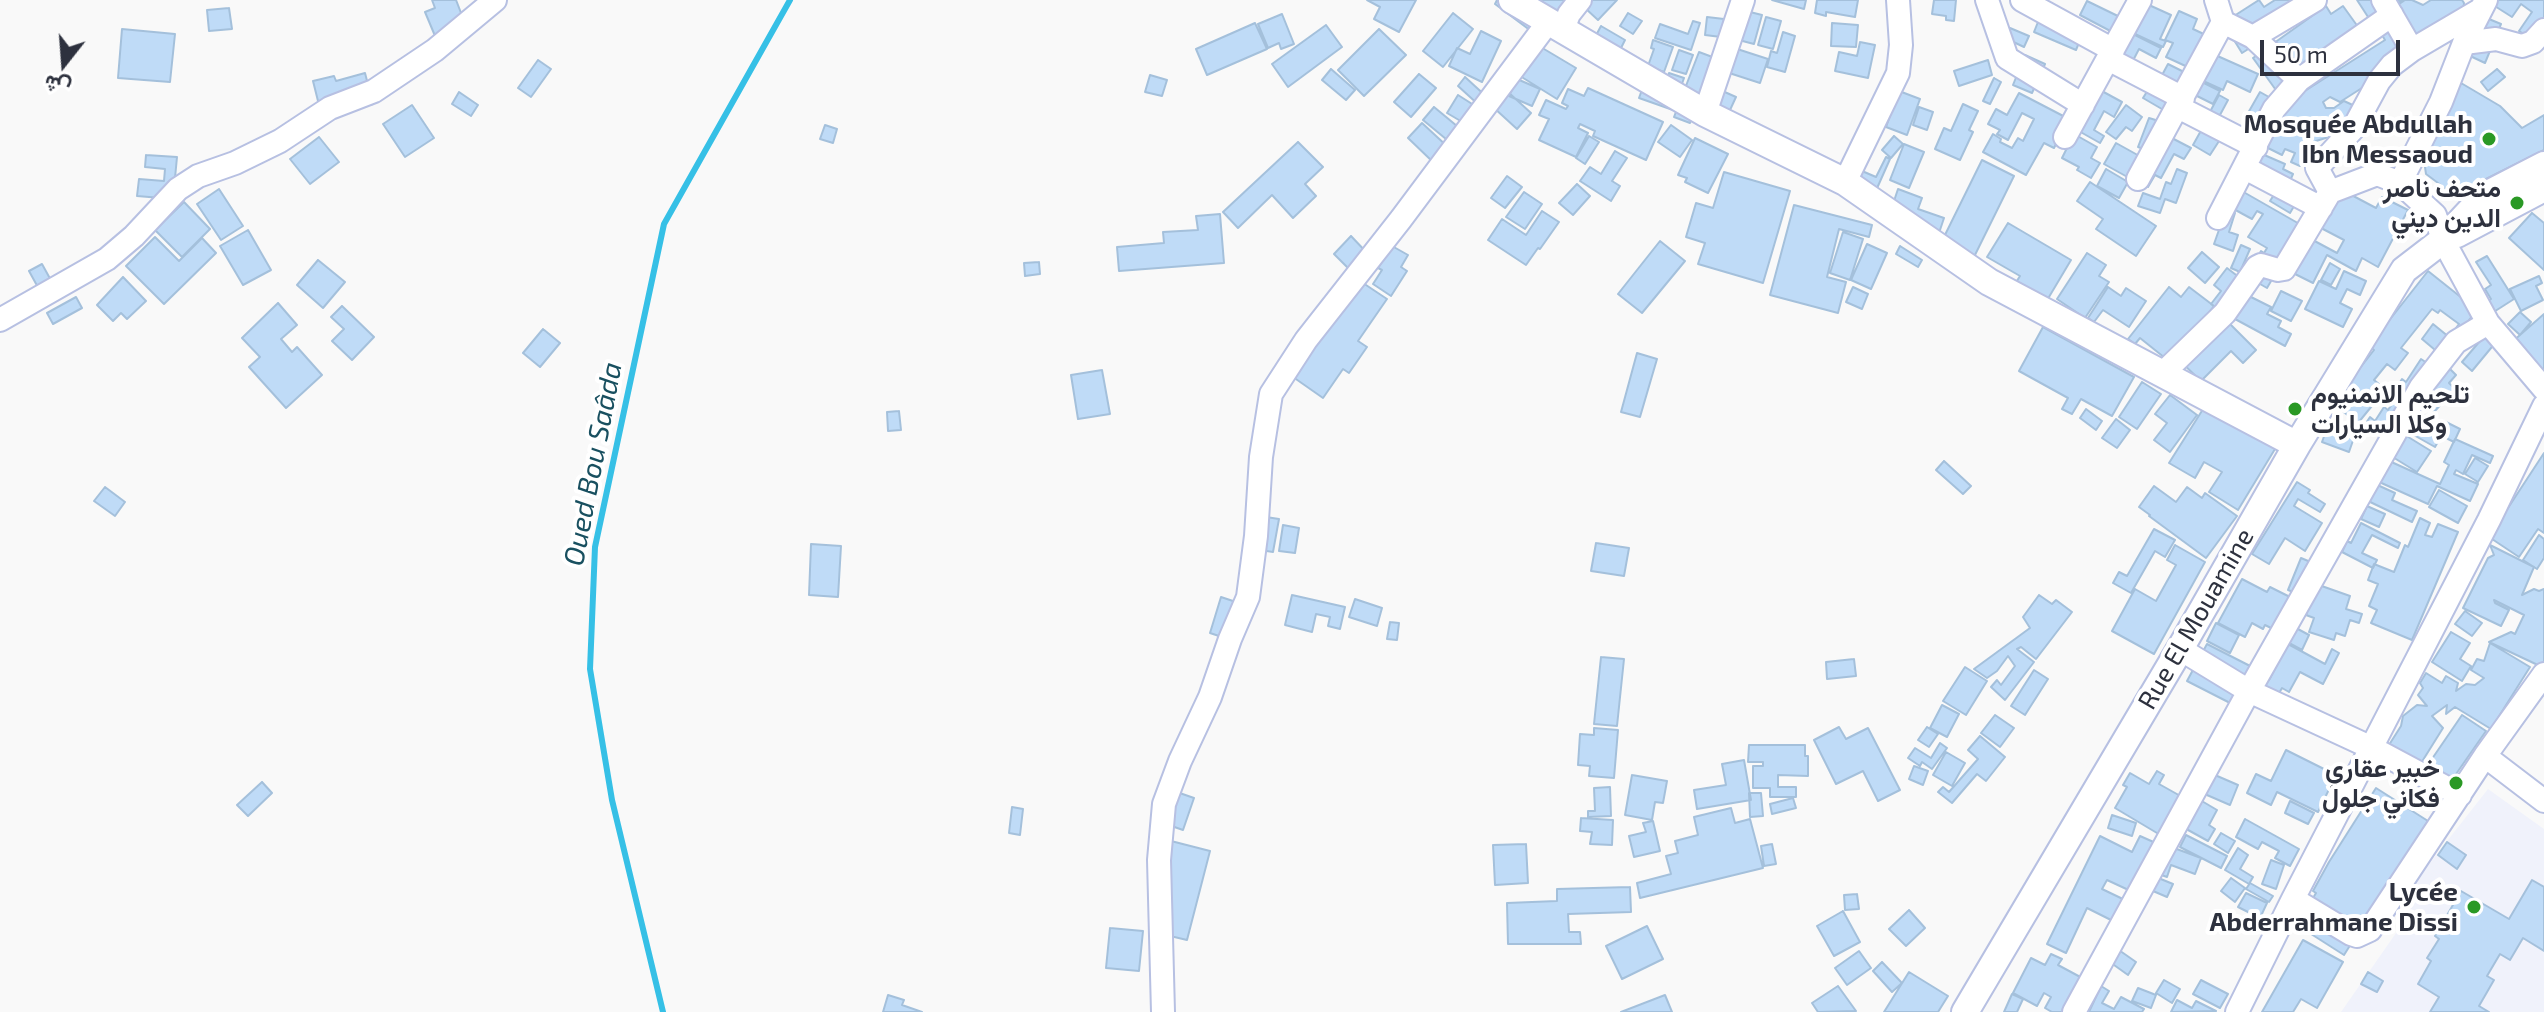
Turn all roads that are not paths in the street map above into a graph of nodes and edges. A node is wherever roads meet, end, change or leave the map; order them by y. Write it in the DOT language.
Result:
graph roads {
  1 [pos="495,0"];
  2 [pos="1512,0"];
  3 [pos="1743,0"];
  4 [pos="1898,0"];
  5 [pos="1987,0"];
  6 [pos="2022,0"];
  7 [pos="2140,0"];
  8 [pos="2216,0"];
  9 [pos="2315,0"];
  10 [pos="2483,5"];
  11 [pos="2387,8"];
  12 [pos="1564,13"];
  13 [pos="2223,22"];
  14 [pos="2544,30"];
  15 [pos="2253,37"];
  16 [pos="2464,43"];
  17 [pos="2412,50"];
  18 [pos="2110,55"];
  19 [pos="2299,80"];
  20 [pos="2180,103"];
  21 [pos="2083,105"];
  22 [pos="1705,113"];
  23 [pos="2065,137"];
  24 [pos="2256,147"];
  25 [pos="2544,165"];
  26 [pos="2245,168"];
  27 [pos="2138,179"];
  28 [pos="1845,182"];
  29 [pos="2400,183"];
  30 [pos="2544,188"];
  31 [pos="2325,200"];
  32 [pos="2218,218"];
  33 [pos="2443,240"];
  34 [pos="0,320"];
  35 [pos="2488,323"];
  36 [pos="2162,374"];
  37 [pos="2544,389"];
  38 [pos="2544,406"];
  39 [pos="2297,445"];
  40 [pos="2180,649"];
  41 [pos="2544,674"];
  42 [pos="2249,691"];
  43 [pos="2372,748"];
  44 [pos="2485,756"];
  45 [pos="2460,795"];
  46 [pos="2544,801"];
  47 [pos="2293,899"];
  48 [pos="1163,1012"];
  49 [pos="1965,1012"];
  50 [pos="2074,1012"];
  51 [pos="2237,1012"];
  1 -- 34 [label="street"];
  2 -- 12 [label="main road"];
  3 -- 22 [label="street"];
  4 -- 28 [label="street"];
  5 -- 21 [label="street"];
  6 -- 18 [label="street"];
  7 -- 18 [label="street"];
  8 -- 13 [label="street"];
  9 -- 15 [label="street"];
  10 -- 16 [label="street"];
  10 -- 17 [label="street"];
  11 -- 17 [label="street"];
  11 -- 19 [label="street"];
  12 -- 22 [label="main road"];
  12 -- 48 [label="street"];
  13 -- 15 [label="street"];
  13 -- 20 [label="street"];
  14 -- 16 [label="street"];
  15 -- 19 [label="street"];
  16 -- 29 [label="street"];
  17 -- 31 [label="street"];
  18 -- 20 [label="street"];
  18 -- 21 [label="street"];
  19 -- 24 [label="street"];
  20 -- 24 [label="street"];
  20 -- 27 [label="street"];
  21 -- 23 [label="street"];
  22 -- 28 [label="main road"];
  24 -- 26 [label="street"];
  25 -- 33 [label="main road"];
  26 -- 31 [label="street"];
  26 -- 32 [label="street"];
  28 -- 36 [label="main road"];
  29 -- 31 [label="street"];
  29 -- 33 [label="street"];
  30 -- 33 [label="main road"];
  31 -- 36 [label="street"];
  33 -- 35 [label="street"];
  33 -- 39 [label="main road, Rue El Mouamine"];
  35 -- 37 [label="street"];
  35 -- 42 [label="street"];
  36 -- 39 [label="main road"];
  38 -- 43 [label="street"];
  39 -- 40 [label="main road, Rue El Mouamine"];
  40 -- 42 [label="street"];
  40 -- 49 [label="main road, Rue El Mouamine"];
  41 -- 44 [label="street"];
  42 -- 43 [label="street"];
  42 -- 50 [label="street"];
  43 -- 45 [label="street"];
  43 -- 47 [label="street"];
  44 -- 45 [label="street"];
  44 -- 46 [label="street"];
  45 -- 47 [label="street"];
  47 -- 51 [label="street"];
}
